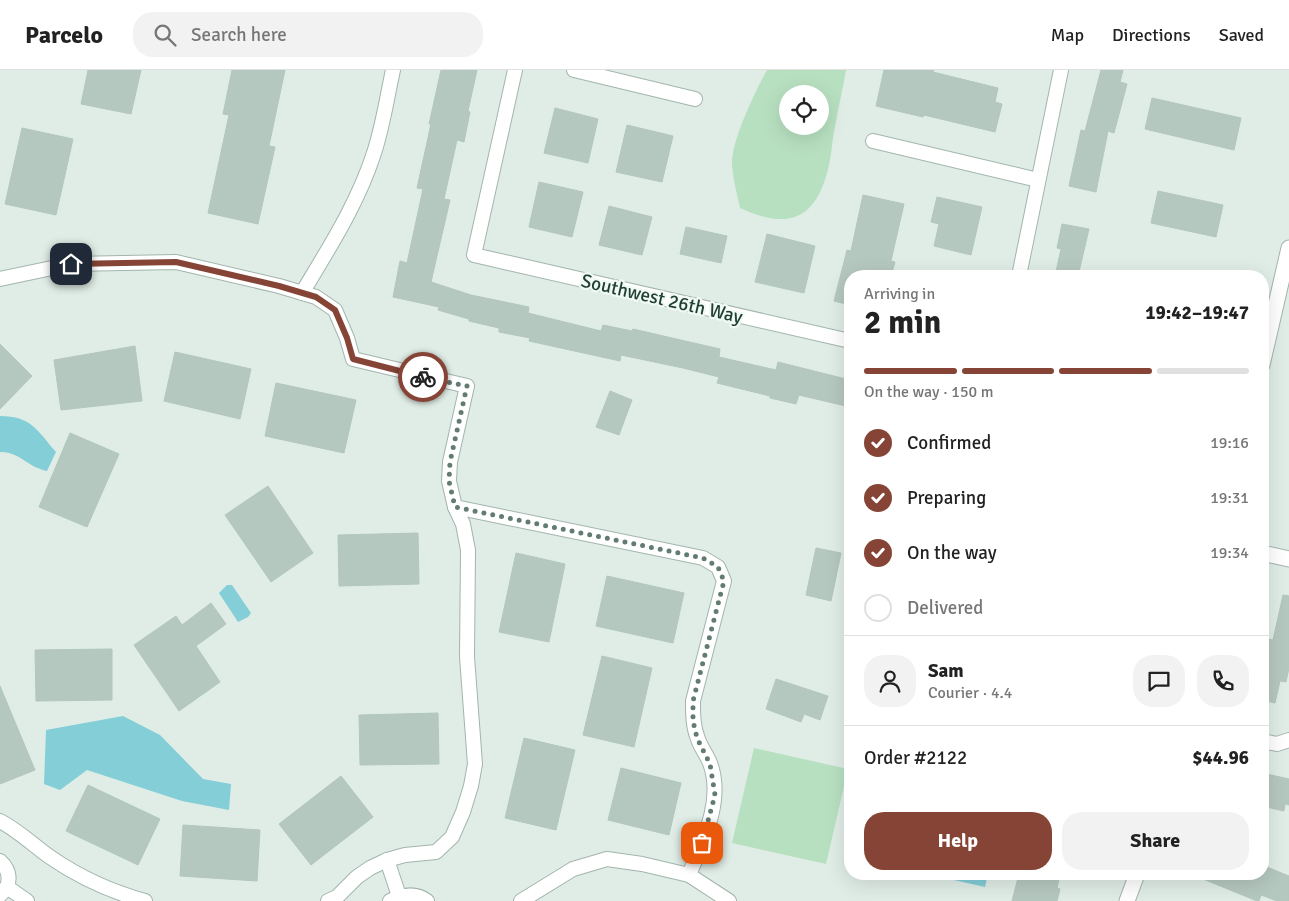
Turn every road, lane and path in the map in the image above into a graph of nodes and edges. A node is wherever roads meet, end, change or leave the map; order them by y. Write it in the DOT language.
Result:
graph roads {
  1 [pos="393,70"];
  2 [pos="515,70"];
  3 [pos="574,70"];
  4 [pos="1061,70"];
  5 [pos="695,99"];
  6 [pos="873,141"];
  7 [pos="1038,180"];
  8 [pos="1289,248"];
  9 [pos="1019,270"];
  10 [pos="0,279"];
  11 [pos="302,293"];
  12 [pos="1269,335"];
  13 [pos="844,340"];
  14 [pos="455,507"];
  15 [pos="1269,555"];
  16 [pos="1289,559"];
  17 [pos="1289,740"];
  18 [pos="1269,742"];
  19 [pos="0,821"];
  20 [pos="387,860"];
  21 [pos="0,861"];
  22 [pos="689,875"];
  23 [pos="1135,880"];
  24 [pos="4,891"];
  25 [pos="394,899"];
  26 [pos="27,901"];
  27 [pos="145,901"];
  28 [pos="328,901"];
  29 [pos="427,901"];
  30 [pos="521,901"];
  31 [pos="729,901"];
  32 [pos="1127,901"];
  1 -- 11 [label="street"];
  2 -- 13 [label="street, Southwest 26th Way"];
  3 -- 5 [label="street"];
  4 -- 7 [label="street"];
  6 -- 7 [label="street"];
  7 -- 9 [label="street"];
  8 -- 12 [label="street"];
  10 -- 11 [label="street"];
  11 -- 14 [label="street"];
  14 -- 20 [label="street"];
  14 -- 22 [label="street"];
  15 -- 16 [label="street"];
  17 -- 18 [label="street"];
  19 -- 27 [label="street"];
  20 -- 25 [label="street"];
  20 -- 28 [label="street"];
  21 -- 24 [label="street"];
  22 -- 30 [label="street"];
  22 -- 31 [label="street"];
  23 -- 32 [label="street"];
  24 -- 26 [label="street"];
  25 -- 29 [label="street"];
}
